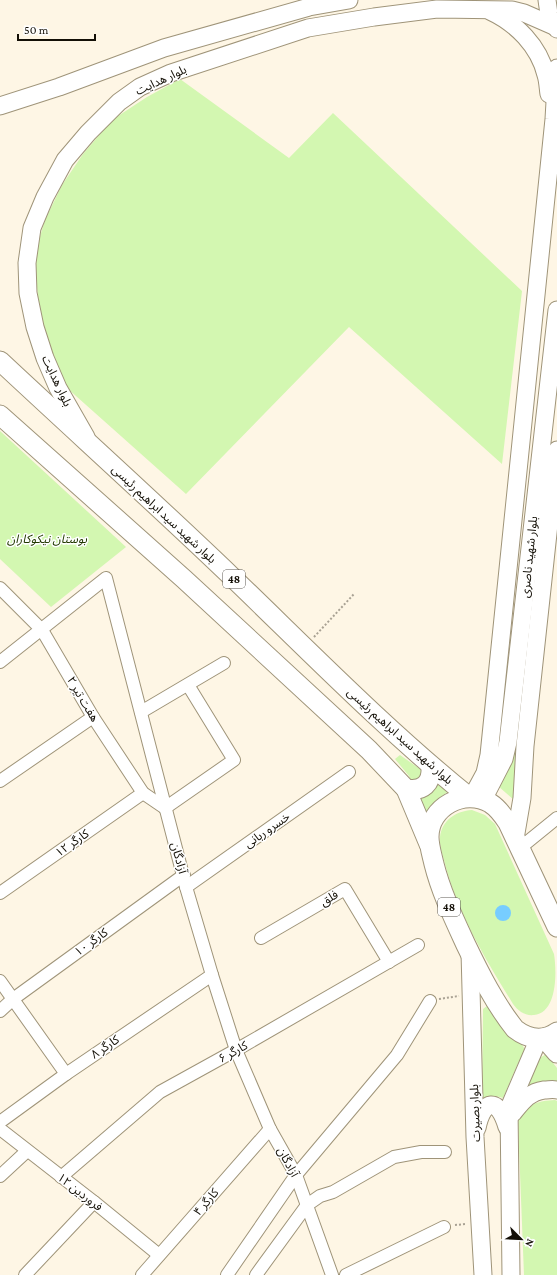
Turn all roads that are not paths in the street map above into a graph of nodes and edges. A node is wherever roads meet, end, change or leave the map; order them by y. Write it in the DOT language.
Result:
graph roads {
  1 [pos="349,0"];
  2 [pos="546,0"];
  3 [pos="486,9"];
  4 [pos="556,28"];
  5 [pos="557,68"];
  6 [pos="0,106"];
  7 [pos="554,119"];
  8 [pos="557,310"];
  9 [pos="0,361"];
  10 [pos="0,415"];
  11 [pos="91,446"];
  12 [pos="557,455"];
  13 [pos="0,588"];
  14 [pos="42,630"];
  15 [pos="0,662"];
  16 [pos="224,663"];
  17 [pos="188,685"];
  18 [pos="141,712"];
  19 [pos="93,717"];
  20 [pos="431,767"];
  21 [pos="349,772"];
  22 [pos="0,781"];
  23 [pos="406,789"];
  24 [pos="143,793"];
  25 [pos="474,798"];
  26 [pos="165,808"];
  27 [pos="557,818"];
  28 [pos="429,844"];
  29 [pos="517,844"];
  30 [pos="184,875"];
  31 [pos="186,887"];
  32 [pos="0,893"];
  33 [pos="557,927"];
  34 [pos="261,938"];
  35 [pos="418,945"];
  36 [pos="470,952"];
  37 [pos="390,962"];
  38 [pos="212,975"];
  39 [pos="0,981"];
  40 [pos="13,999"];
  41 [pos="430,1000"];
  42 [pos="0,1011"];
  43 [pos="546,1036"];
  44 [pos="236,1050"];
  45 [pos="557,1053"];
  46 [pos="66,1074"];
  47 [pos="557,1090"];
  48 [pos="509,1118"];
  49 [pos="0,1122"];
  50 [pos="0,1129"];
  51 [pos="270,1129"];
  52 [pos="509,1135"];
  53 [pos="475,1137"];
  54 [pos="27,1151"];
  55 [pos="445,1152"];
  56 [pos="296,1175"];
  57 [pos="0,1176"];
  58 [pos="61,1177"];
  59 [pos="94,1202"];
  60 [pos="307,1205"];
  61 [pos="444,1227"];
  62 [pos="159,1255"];
  63 [pos="26,1275"];
  64 [pos="142,1275"];
  65 [pos="227,1275"];
  66 [pos="256,1275"];
  67 [pos="332,1275"];
  68 [pos="346,1275"];
  69 [pos="483,1275"];
  70 [pos="511,1275"];
  1 -- 6 [label="main road"];
  2 -- 4 [label="main road"];
  3 -- 4 [label="main road, بلوار هدایت"];
  3 -- 7 [label="main road"];
  3 -- 11 [label="main road, بلوار هدایت"];
  5 -- 7 [label="main road"];
  7 -- 25 [label="main road"];
  8 -- 25 [label="main road, بلوار شهید ناصری"];
  9 -- 11 [label="main road, بلوار شهید سید ابراهیم رئیسی / 48"];
  10 -- 23 [label="main road, 48"];
  11 -- 20 [label="main road, بلوار شهید سید ابراهیم رئیسی / 48"];
  12 -- 29 [label="main road, بلوار شهید ناصری"];
  13 -- 14 [label="street, هفت تیر ۲"];
  14 -- 15 [label="street"];
  14 -- 18 [label="street, آزادگان"];
  14 -- 19 [label="street, هفت تیر ۲"];
  16 -- 17 [label="street"];
  17 -- 18 [label="street"];
  17 -- 26 [label="street"];
  18 -- 26 [label="street, آزادگان"];
  19 -- 22 [label="street"];
  19 -- 24 [label="street, هفت تیر ۲"];
  20 -- 23 [label="main road"];
  20 -- 25 [label="main road, بلوار شهید سید ابراهیم رئیسی / 48"];
  21 -- 31 [label="street, خسرو ربانی"];
  23 -- 28 [label="main road, 48"];
  24 -- 26 [label="street, هفت تیر ۲"];
  24 -- 32 [label="street, کارگر ۱۲"];
  25 -- 28 [label="main road, 48"];
  25 -- 29 [label="main road, 48"];
  26 -- 30 [label="street, آزادگان"];
  27 -- 29 [label="street"];
  28 -- 36 [label="main road, 48"];
  29 -- 33 [label="main road, 48"];
  30 -- 31 [label="street, آزادگان"];
  30 -- 40 [label="street, کارگر ۱۰"];
  31 -- 38 [label="street, آزادگان"];
  34 -- 37 [label="street, فلق"];
  35 -- 37 [label="street, کارگر ۶"];
  36 -- 43 [label="main road, 48"];
  36 -- 53 [label="main road, بلوار بصیرت"];
  37 -- 44 [label="street, کارگر ۶"];
  38 -- 44 [label="street, آزادگان"];
  38 -- 46 [label="street, کارگر ۸"];
  39 -- 40 [label="street"];
  40 -- 42 [label="street, کارگر ۱۰"];
  40 -- 46 [label="street"];
  41 -- 56 [label="street"];
  43 -- 45 [label="main road"];
  43 -- 48 [label="main road"];
  44 -- 51 [label="street, آزادگان"];
  44 -- 58 [label="street, کارگر ۶"];
  46 -- 49 [label="street, کارگر ۸"];
  47 -- 48 [label="main road"];
  48 -- 52 [label="main road"];
  50 -- 54 [label="street, ۱۲ فروردین"];
  51 -- 56 [label="street, آزادگان"];
  51 -- 62 [label="street, کارگر ۴"];
  52 -- 53 [label="main road"];
  52 -- 70 [label="main road"];
  53 -- 69 [label="main road, بلوار بصیرت"];
  54 -- 57 [label="street"];
  54 -- 58 [label="street, ۱۲ فروردین"];
  55 -- 60 [label="street"];
  56 -- 60 [label="street, آزادگان"];
  56 -- 65 [label="street"];
  58 -- 59 [label="street, ۱۲ فروردین"];
  59 -- 62 [label="street, ۱۲ فروردین"];
  59 -- 63 [label="street"];
  60 -- 66 [label="street"];
  60 -- 67 [label="street, آزادگان"];
  61 -- 68 [label="street"];
  62 -- 64 [label="street, کارگر ۴"];
}
